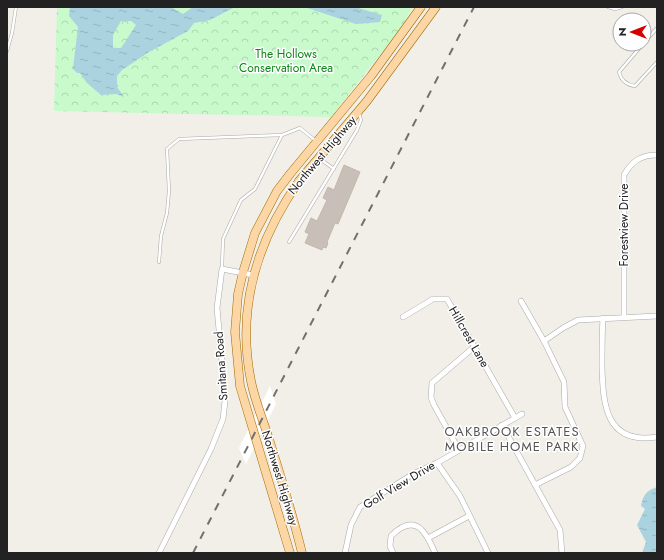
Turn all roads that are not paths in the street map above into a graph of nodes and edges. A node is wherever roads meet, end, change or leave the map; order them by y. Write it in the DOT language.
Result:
graph roads {
  1 [pos="16,7"];
  2 [pos="421,7"];
  3 [pos="436,7"];
  4 [pos="608,7"];
  5 [pos="622,7"];
  6 [pos="7,51"];
  7 [pos="636,52"];
  8 [pos="657,62"];
  9 [pos="358,111"];
  10 [pos="282,135"];
  11 [pos="317,142"];
  12 [pos="657,155"];
  13 [pos="318,158"];
  14 [pos="334,169"];
  15 [pos="289,242"];
  16 [pos="159,262"];
  17 [pos="222,269"];
  18 [pos="243,272"];
  19 [pos="253,274"];
  20 [pos="521,301"];
  21 [pos="657,316"];
  22 [pos="403,317"];
  23 [pos="624,317"];
  24 [pos="603,318"];
  25 [pos="544,341"];
  26 [pos="474,347"];
  27 [pos="522,414"];
  28 [pos="515,418"];
  29 [pos="502,425"];
  30 [pos="657,438"];
  31 [pos="459,450"];
  32 [pos="437,463"];
  33 [pos="535,486"];
  34 [pos="470,516"];
  35 [pos="428,538"];
  36 [pos="159,553"];
  37 [pos="290,553"];
  38 [pos="302,553"];
  39 [pos="345,553"];
  40 [pos="393,553"];
  41 [pos="435,553"];
  42 [pos="488,553"];
  43 [pos="562,553"];
  1 -- 6 [label="lane"];
  2 -- 11 [label="main road, Northwest Highway"];
  3 -- 9 [label="main road, Northwest Highway"];
  4 -- 5 [label="lane"];
  7 -- 8 [label="lane"];
  9 -- 13 [label="main road, Northwest Highway"];
  9 -- 14 [label="lane"];
  10 -- 11 [label="lane"];
  10 -- 16 [label="lane"];
  10 -- 17 [label="lane"];
  11 -- 18 [label="main road, Northwest Highway"];
  12 -- 23 [label="street, Forestview Drive"];
  13 -- 14 [label="lane"];
  13 -- 19 [label="main road, Northwest Highway"];
  14 -- 15 [label="lane"];
  17 -- 18 [label="street"];
  17 -- 36 [label="street, Smitana Road"];
  18 -- 19 [label="street"];
  18 -- 37 [label="main road, Northwest Highway"];
  19 -- 38 [label="main road, Northwest Highway"];
  20 -- 25 [label="street"];
  21 -- 23 [label="street"];
  22 -- 26 [label="street, Hillcrest Lane"];
  23 -- 24 [label="street"];
  24 -- 25 [label="street"];
  24 -- 30 [label="street"];
  25 -- 33 [label="street"];
  26 -- 28 [label="street, Hillcrest Lane"];
  26 -- 31 [label="street"];
  27 -- 28 [label="street, Golf View Drive"];
  28 -- 29 [label="street, Golf View Drive"];
  29 -- 31 [label="street, Golf View Drive"];
  29 -- 33 [label="street"];
  31 -- 32 [label="street, Golf View Drive"];
  32 -- 34 [label="street"];
  32 -- 39 [label="street, Golf View Drive"];
  33 -- 43 [label="street"];
  34 -- 35 [label="street"];
  34 -- 42 [label="street"];
  35 -- 40 [label="street"];
  35 -- 41 [label="street"];
}
